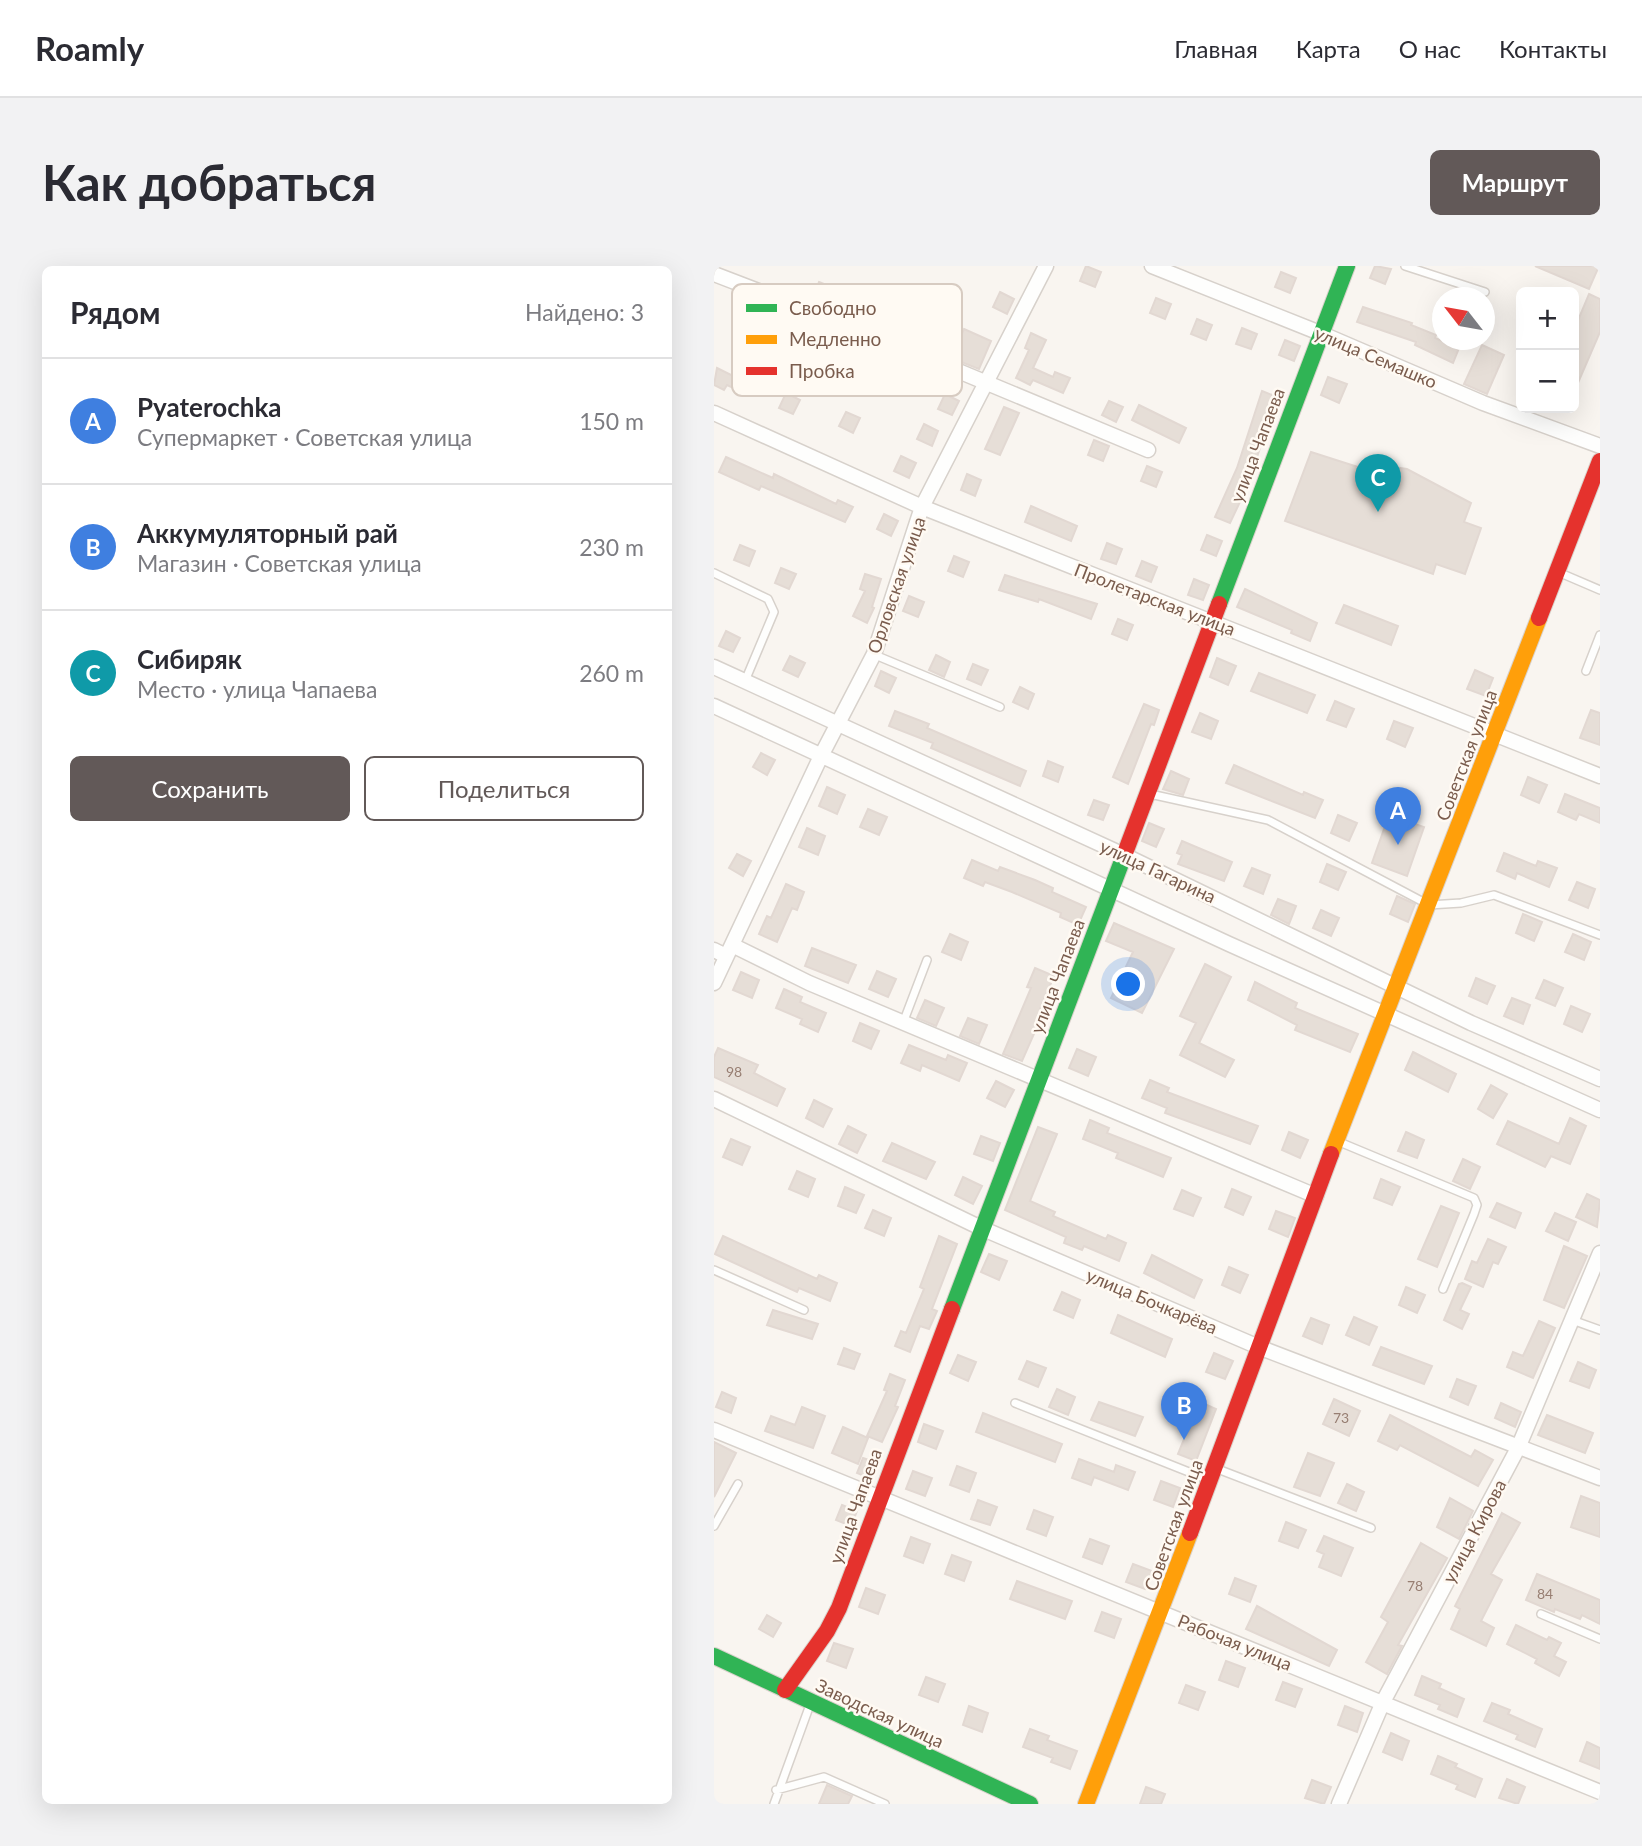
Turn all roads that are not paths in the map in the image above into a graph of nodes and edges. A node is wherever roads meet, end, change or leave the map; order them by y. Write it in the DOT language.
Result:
graph roads {
  1 [pos="1046,266"];
  2 [pos="1152,266"];
  3 [pos="1347,266"];
  4 [pos="1405,266"];
  5 [pos="714,274"];
  6 [pos="739,284"];
  7 [pos="1470,287"];
  8 [pos="1320,333"];
  9 [pos="962,373"];
  10 [pos="985,382"];
  11 [pos="714,413"];
  12 [pos="1600,446"];
  13 [pos="1148,450"];
  14 [pos="1600,461"];
  15 [pos="922,508"];
  16 [pos="1557,572"];
  17 [pos="714,573"];
  18 [pos="1600,590"];
  19 [pos="1213,621"];
  20 [pos="1600,635"];
  21 [pos="874,654"];
  22 [pos="714,667"];
  23 [pos="1586,671"];
  24 [pos="745,682"];
  25 [pos="714,706"];
  26 [pos="1000,707"];
  27 [pos="837,724"];
  28 [pos="1495,734"];
  29 [pos="821,756"];
  30 [pos="1600,776"];
  31 [pos="1147,793"];
  32 [pos="1124,855"];
  33 [pos="1111,890"];
  34 [pos="1430,905"];
  35 [pos="1600,935"];
  36 [pos="724,950"];
  37 [pos="927,960"];
  38 [pos="714,983"];
  39 [pos="1398,986"];
  40 [pos="1387,1016"];
  41 [pos="903,1024"];
  42 [pos="1039,1078"];
  43 [pos="1600,1079"];
  44 [pos="714,1099"];
  45 [pos="1600,1110"];
  46 [pos="1336,1141"];
  47 [pos="1317,1196"];
  48 [pos="981,1228"];
  49 [pos="1600,1253"];
  50 [pos="714,1270"];
  51 [pos="1444,1289"];
  52 [pos="804,1310"];
  53 [pos="1571,1319"];
  54 [pos="1600,1330"];
  55 [pos="1261,1348"];
  56 [pos="1015,1404"];
  57 [pos="714,1430"];
  58 [pos="1518,1448"];
  59 [pos="1212,1474"];
  60 [pos="1600,1478"];
  61 [pos="738,1484"];
  62 [pos="879,1497"];
  63 [pos="714,1525"];
  64 [pos="1371,1528"];
  65 [pos="1161,1613"];
  66 [pos="1541,1614"];
  67 [pos="1600,1639"];
  68 [pos="714,1656"];
  69 [pos="785,1690"];
  70 [pos="811,1702"];
  71 [pos="1383,1702"];
  72 [pos="776,1790"];
  73 [pos="1600,1792"];
  74 [pos="774,1804"];
  75 [pos="885,1804"];
  76 [pos="1030,1804"];
  77 [pos="1086,1804"];
  78 [pos="1339,1804"];
  1 -- 10 [label="street, Орловская улица"];
  2 -- 8 [label="street, улица Семашко"];
  3 -- 8 [label="street, улица Чапаева"];
  4 -- 7 [label="lane"];
  5 -- 6 [label="street"];
  8 -- 12 [label="street, улица Семашко"];
  8 -- 19 [label="street, улица Чапаева"];
  9 -- 10 [label="street"];
  10 -- 13 [label="street"];
  10 -- 15 [label="street, Орловская улица"];
  11 -- 15 [label="street, Пролетарская улица"];
  14 -- 16 [label="street, Советская улица"];
  15 -- 19 [label="street, Пролетарская улица"];
  15 -- 21 [label="street, Орловская улица"];
  16 -- 18 [label="lane"];
  16 -- 28 [label="street, Советская улица"];
  17 -- 24 [label="lane"];
  19 -- 28 [label="street, Пролетарская улица"];
  19 -- 31 [label="street, улица Чапаева"];
  20 -- 23 [label="lane"];
  21 -- 26 [label="lane"];
  21 -- 27 [label="street, Орловская улица"];
  22 -- 24 [label="street, улица Гагарина"];
  24 -- 27 [label="street, улица Гагарина"];
  25 -- 29 [label="street, улица Гагарина"];
  27 -- 29 [label="street, Орловская улица"];
  27 -- 32 [label="street, улица Гагарина"];
  28 -- 30 [label="street, Пролетарская улица"];
  28 -- 34 [label="street, Советская улица"];
  29 -- 33 [label="street, улица Гагарина"];
  29 -- 36 [label="street, Орловская улица"];
  31 -- 32 [label="street, улица Чапаева"];
  31 -- 34 [label="lane"];
  32 -- 33 [label="street, улица Чапаева"];
  32 -- 39 [label="street, улица Гагарина"];
  33 -- 40 [label="street, улица Гагарина"];
  33 -- 42 [label="street, улица Чапаева"];
  34 -- 35 [label="lane"];
  34 -- 39 [label="street, Советская улица"];
  36 -- 38 [label="street, Орловская улица"];
  36 -- 41 [label="street"];
  37 -- 41 [label="lane"];
  39 -- 40 [label="street, Советская улица"];
  39 -- 43 [label="street, улица Гагарина"];
  40 -- 45 [label="street, улица Гагарина"];
  40 -- 46 [label="street, Советская улица"];
  41 -- 42 [label="street"];
  42 -- 47 [label="street"];
  42 -- 48 [label="street, улица Чапаева"];
  44 -- 48 [label="street, улица Бочкарёва"];
  46 -- 47 [label="street, Советская улица"];
  46 -- 51 [label="lane"];
  47 -- 55 [label="street, Советская улица"];
  48 -- 55 [label="street, улица Бочкарёва"];
  48 -- 62 [label="street, улица Чапаева"];
  49 -- 53 [label="street, улица Кирова"];
  50 -- 52 [label="lane"];
  53 -- 54 [label="lane"];
  53 -- 58 [label="street, улица Кирова"];
  55 -- 58 [label="street, улица Бочкарёва"];
  55 -- 59 [label="street, Советская улица"];
  56 -- 59 [label="lane"];
  57 -- 62 [label="street, Рабочая улица"];
  58 -- 60 [label="street, улица Бочкарёва"];
  58 -- 71 [label="street, улица Кирова"];
  59 -- 64 [label="lane"];
  59 -- 65 [label="street, Советская улица"];
  61 -- 63 [label="lane"];
  62 -- 65 [label="street, Рабочая улица"];
  62 -- 69 [label="street, улица Чапаева"];
  65 -- 71 [label="street, Рабочая улица"];
  65 -- 77 [label="street, Советская улица"];
  66 -- 67 [label="lane"];
  68 -- 69 [label="street, Заводская улица"];
  69 -- 70 [label="street, Заводская улица"];
  70 -- 72 [label="lane"];
  70 -- 76 [label="street, Заводская улица"];
  71 -- 73 [label="street, Рабочая улица"];
  71 -- 78 [label="street, улица Кирова"];
  72 -- 74 [label="lane"];
  72 -- 75 [label="lane"];
}
